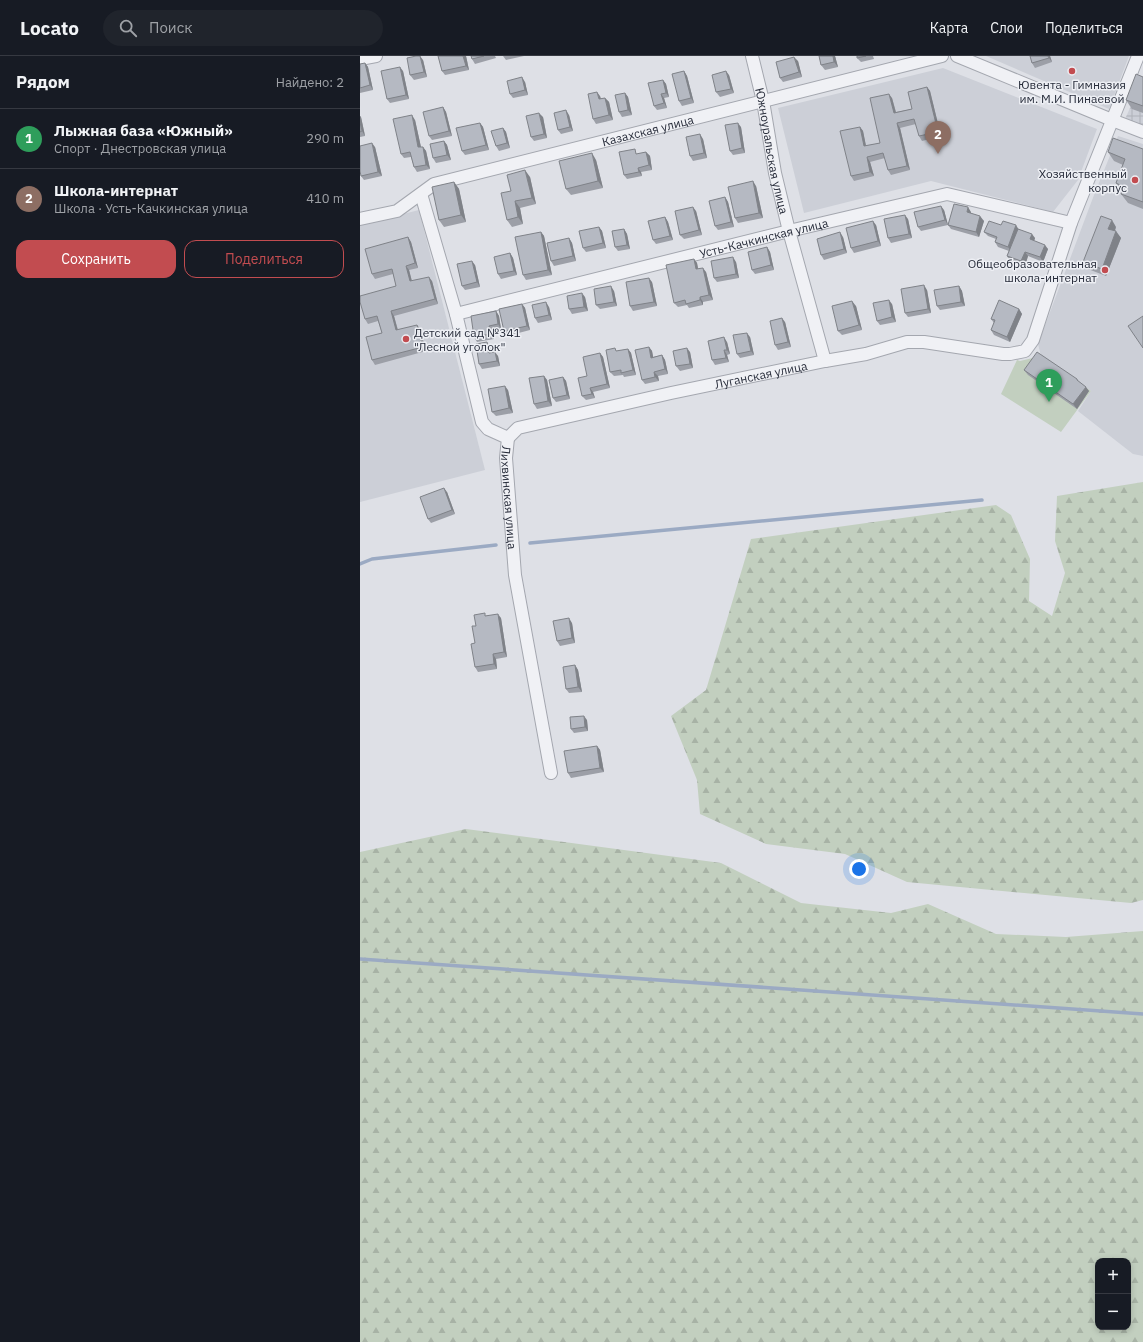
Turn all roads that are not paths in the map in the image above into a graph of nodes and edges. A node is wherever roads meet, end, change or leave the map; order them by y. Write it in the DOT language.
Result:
graph roads {
  1 [pos="376,56"];
  2 [pos="752,56"];
  3 [pos="942,56"];
  4 [pos="957,56"];
  5 [pos="1138,56"];
  6 [pos="360,59"];
  7 [pos="763,101"];
  8 [pos="1112,120"];
  9 [pos="1143,132"];
  10 [pos="421,194"];
  11 [pos="360,219"];
  12 [pos="1072,224"];
  13 [pos="789,231"];
  14 [pos="456,314"];
  15 [pos="825,361"];
  16 [pos="508,438"];
  17 [pos="551,773"];
  1 -- 6 [label="street"];
  2 -- 7 [label="street, Южноуральская улица"];
  3 -- 7 [label="street, Казахская улица"];
  4 -- 8 [label="street"];
  5 -- 8 [label="street"];
  7 -- 10 [label="street, Казахская улица"];
  7 -- 13 [label="street, Южноуральская улица"];
  8 -- 9 [label="street"];
  8 -- 12 [label="street"];
  10 -- 11 [label="street, Казахская улица"];
  10 -- 14 [label="street, Лихвинская улица"];
  12 -- 13 [label="street, Усть-Качкинская улица"];
  12 -- 15 [label="street, Луганская улица"];
  13 -- 14 [label="street, Усть-Качкинская улица"];
  13 -- 15 [label="street, Южноуральская улица"];
  14 -- 16 [label="street, Лихвинская улица"];
  15 -- 16 [label="street, Луганская улица"];
  16 -- 17 [label="street, Лихвинская улица"];
}
